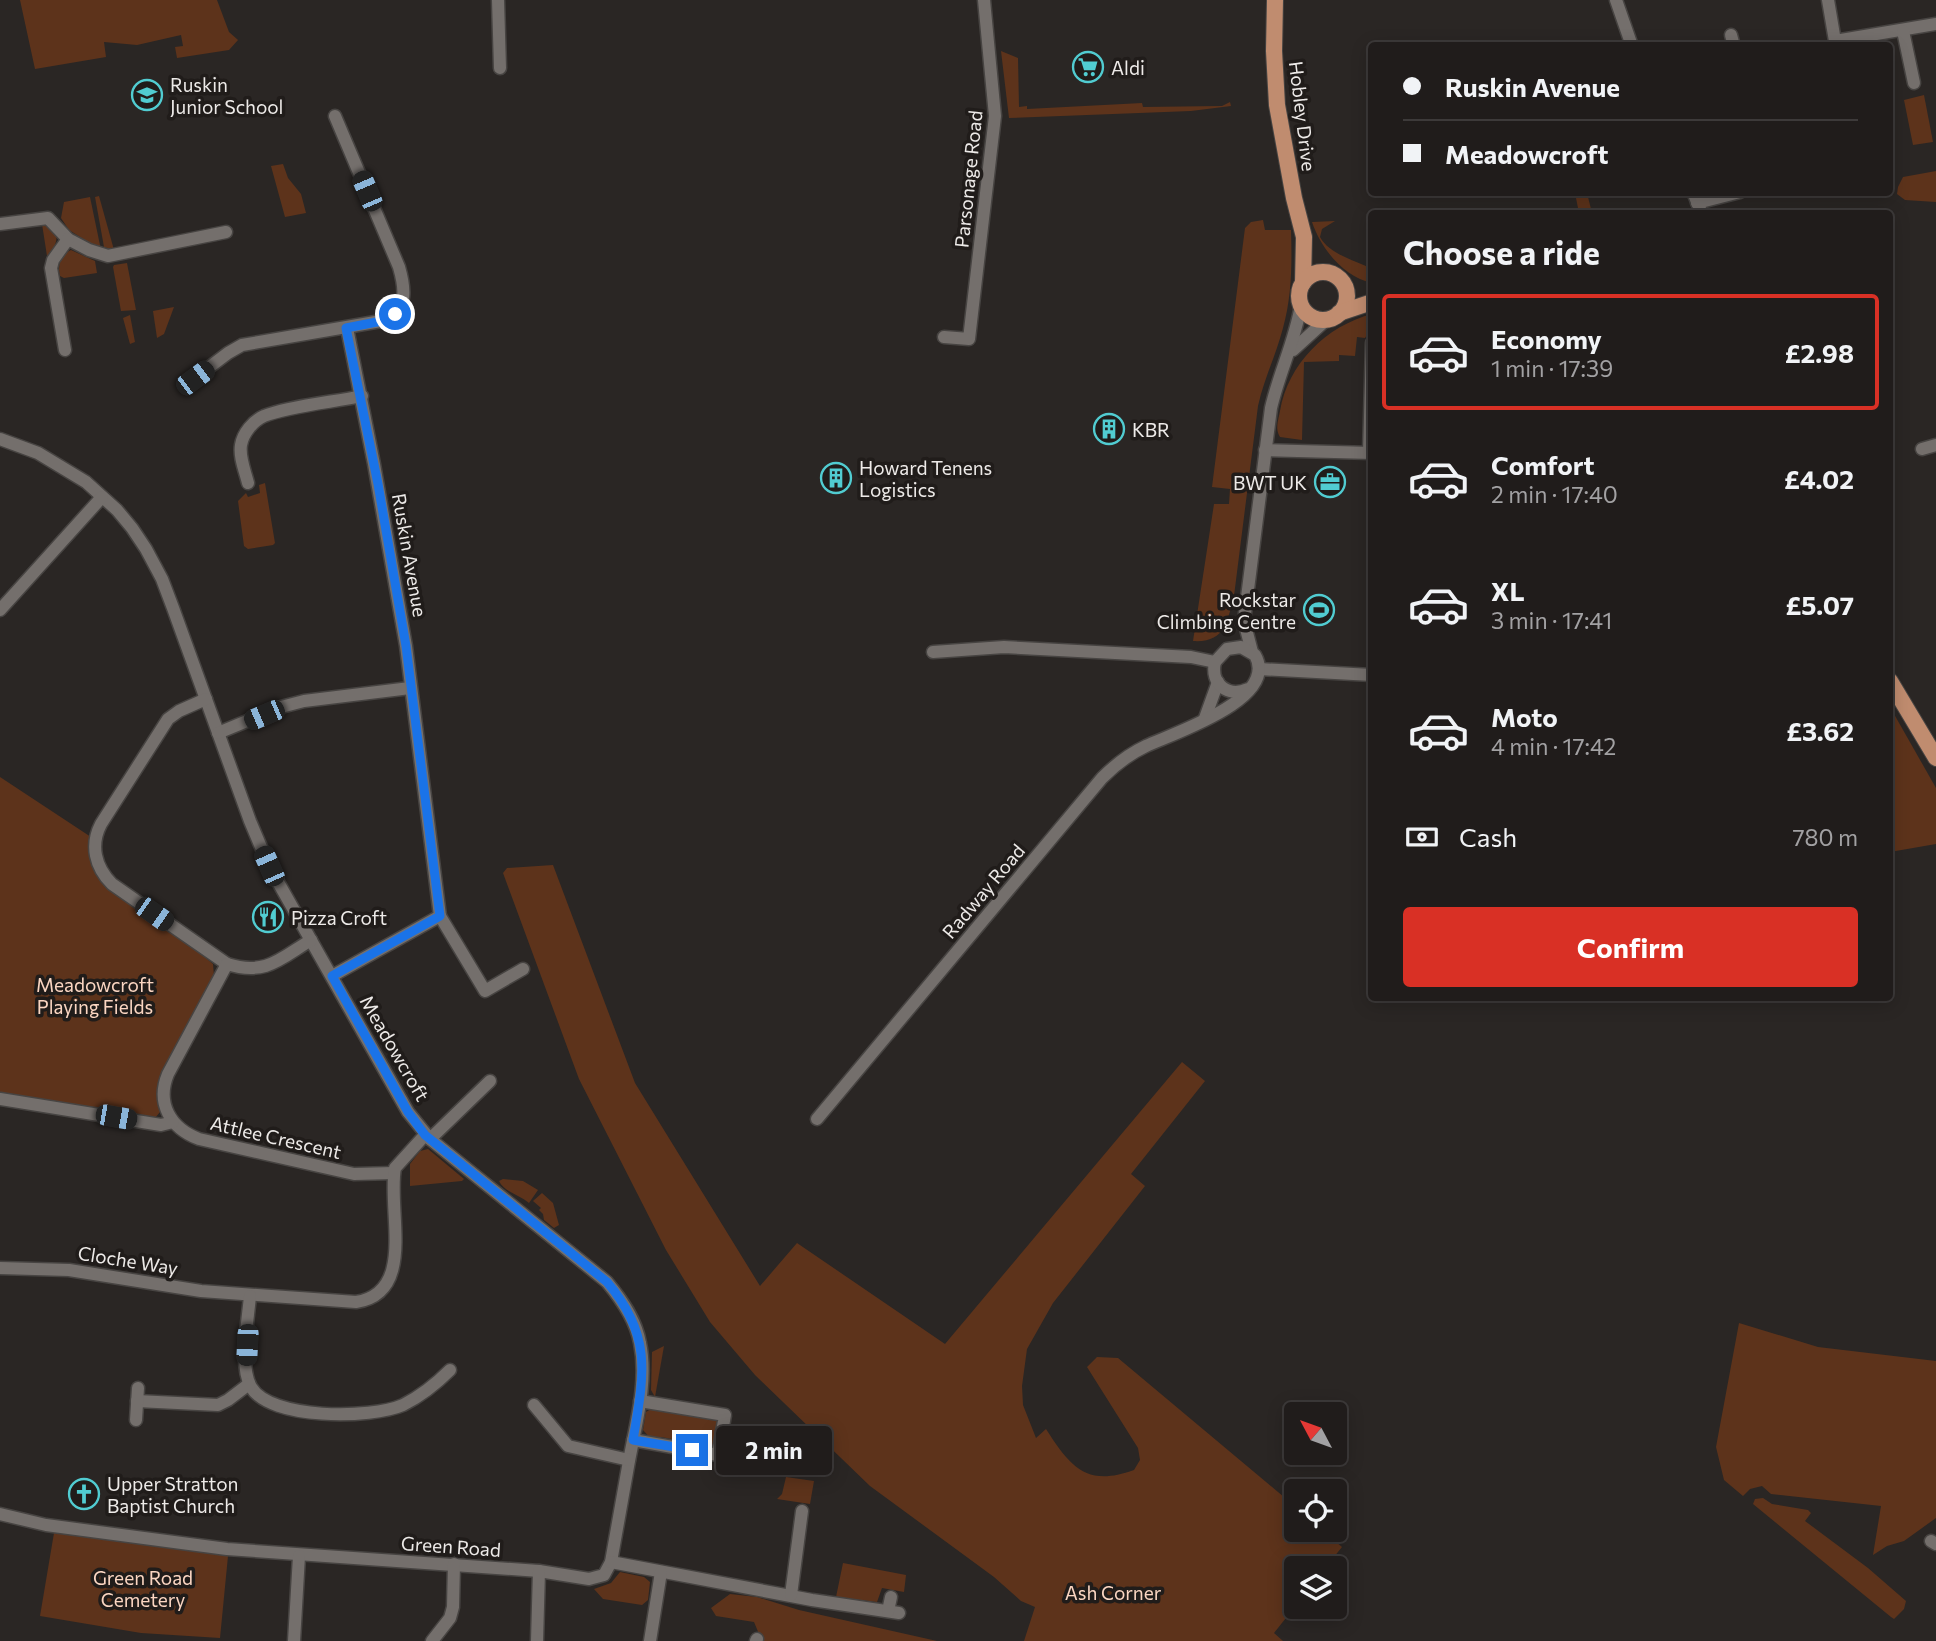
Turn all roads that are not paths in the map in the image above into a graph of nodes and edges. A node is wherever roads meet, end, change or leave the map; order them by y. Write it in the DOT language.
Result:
graph roads {
  1 [pos="498,0"];
  2 [pos="984,0"];
  3 [pos="1275,0"];
  4 [pos="1616,0"];
  5 [pos="1828,0"];
  6 [pos="1936,24"];
  7 [pos="1903,31"];
  8 [pos="1631,42"];
  9 [pos="1836,42"];
  10 [pos="1842,42"];
  11 [pos="500,68"];
  12 [pos="1914,83"];
  13 [pos="335,116"];
  14 [pos="1724,196"];
  15 [pos="1697,203"];
  16 [pos="0,224"];
  17 [pos="226,232"];
  18 [pos="1304,237"];
  19 [pos="68,239"];
  20 [pos="1327,273"];
  21 [pos="1303,283"];
  22 [pos="1343,284"];
  23 [pos="1368,293"];
  24 [pos="1368,303"];
  25 [pos="1301,305"];
  26 [pos="1333,316"];
  27 [pos="346,328"];
  28 [pos="944,337"];
  29 [pos="65,350"];
  30 [pos="1288,356"];
  31 [pos="195,378"];
  32 [pos="362,396"];
  33 [pos="0,439"];
  34 [pos="1936,445"];
  35 [pos="1922,449"];
  36 [pos="1265,450"];
  37 [pos="1368,453"];
  38 [pos="248,483"];
  39 [pos="102,497"];
  40 [pos="0,610"];
  41 [pos="1244,621"];
  42 [pos="1227,649"];
  43 [pos="933,652"];
  44 [pos="1252,653"];
  45 [pos="1215,662"];
  46 [pos="1259,669"];
  47 [pos="1368,675"];
  48 [pos="1218,682"];
  49 [pos="1893,686"];
  50 [pos="410,688"];
  51 [pos="1248,689"];
  52 [pos="206,699"];
  53 [pos="1205,718"];
  54 [pos="218,733"];
  55 [pos="1936,758"];
  56 [pos="440,916"];
  57 [pos="312,940"];
  58 [pos="227,964"];
  59 [pos="523,969"];
  60 [pos="332,976"];
  61 [pos="490,1081"];
  62 [pos="0,1099"];
  63 [pos="817,1119"];
  64 [pos="173,1122"];
  65 [pos="427,1137"];
  66 [pos="394,1172"];
  67 [pos="0,1268"];
  68 [pos="250,1296"];
  69 [pos="450,1370"];
  70 [pos="249,1384"];
  71 [pos="138,1388"];
  72 [pos="137,1401"];
  73 [pos="640,1401"];
  74 [pos="534,1405"];
  75 [pos="136,1420"];
  76 [pos="633,1440"];
  77 [pos="629,1460"];
  78 [pos="802,1511"];
  79 [pos="0,1514"];
  80 [pos="299,1556"];
  81 [pos="611,1562"];
  82 [pos="454,1564"];
  83 [pos="539,1571"];
  84 [pos="661,1572"];
  85 [pos="791,1595"];
  86 [pos="891,1597"];
  87 [pos="294,1641"];
  88 [pos="432,1641"];
  89 [pos="537,1641"];
  90 [pos="650,1641"];
  1 -- 11 [label="street"];
  2 -- 28 [label="street, Parsonage Road"];
  3 -- 18 [label="main road, Hobley Drive"];
  4 -- 8 [label="street"];
  5 -- 9 [label="street"];
  6 -- 7 [label="street"];
  7 -- 10 [label="street"];
  7 -- 12 [label="street"];
  13 -- 27 [label="street"];
  14 -- 15 [label="street"];
  16 -- 19 [label="street"];
  17 -- 19 [label="street"];
  18 -- 20 [label="main road, Hobley Drive"];
  18 -- 21 [label="main road, Hobley Drive"];
  19 -- 29 [label="street"];
  20 -- 21 [label="main road"];
  20 -- 22 [label="main road"];
  21 -- 25 [label="main road"];
  22 -- 23 [label="main road"];
  22 -- 26 [label="main road"];
  24 -- 26 [label="main road"];
  25 -- 26 [label="main road"];
  25 -- 30 [label="street"];
  26 -- 30 [label="street"];
  27 -- 31 [label="street"];
  27 -- 32 [label="street, Ruskin Avenue"];
  30 -- 36 [label="street"];
  32 -- 38 [label="street"];
  32 -- 50 [label="street, Ruskin Avenue"];
  33 -- 39 [label="street, Meadowcroft"];
  34 -- 35 [label="street"];
  36 -- 37 [label="street"];
  36 -- 41 [label="street"];
  39 -- 40 [label="street"];
  39 -- 52 [label="street, Meadowcroft"];
  41 -- 42 [label="street"];
  41 -- 44 [label="street"];
  42 -- 44 [label="street"];
  42 -- 45 [label="street"];
  43 -- 45 [label="street"];
  44 -- 46 [label="street"];
  45 -- 48 [label="street"];
  46 -- 47 [label="street"];
  46 -- 51 [label="street"];
  48 -- 51 [label="street"];
  48 -- 53 [label="street"];
  49 -- 55 [label="main road"];
  50 -- 54 [label="street"];
  50 -- 56 [label="street, Ruskin Avenue"];
  51 -- 53 [label="street, Radway Road"];
  52 -- 54 [label="street, Meadowcroft"];
  52 -- 58 [label="street"];
  53 -- 63 [label="street, Radway Road"];
  54 -- 57 [label="street, Meadowcroft"];
  56 -- 59 [label="street, Ruskin Avenue"];
  56 -- 60 [label="street"];
  57 -- 58 [label="street"];
  57 -- 60 [label="street, Meadowcroft"];
  58 -- 64 [label="street"];
  60 -- 65 [label="street, Meadowcroft"];
  61 -- 65 [label="street"];
  62 -- 64 [label="street"];
  64 -- 66 [label="street, Attlee Crescent"];
  65 -- 66 [label="street"];
  65 -- 73 [label="street, Meadowcroft"];
  66 -- 68 [label="street, Cloche Way"];
  67 -- 68 [label="street, Cloche Way"];
  68 -- 70 [label="street"];
  69 -- 70 [label="street"];
  70 -- 72 [label="street"];
  71 -- 72 [label="street"];
  72 -- 75 [label="street"];
  73 -- 76 [label="street, Meadowcroft"];
  73 -- 76 [label="street"];
  74 -- 77 [label="street"];
  76 -- 77 [label="street, Meadowcroft"];
  77 -- 81 [label="street, Meadowcroft"];
  78 -- 85 [label="street"];
  79 -- 80 [label="street, Green Road"];
  80 -- 82 [label="street, Green Road"];
  80 -- 87 [label="street"];
  81 -- 83 [label="street, Green Road"];
  81 -- 84 [label="street"];
  82 -- 83 [label="street, Green Road"];
  82 -- 88 [label="street"];
  83 -- 89 [label="street"];
  84 -- 85 [label="street"];
  84 -- 90 [label="street"];
  85 -- 86 [label="street"];
}
